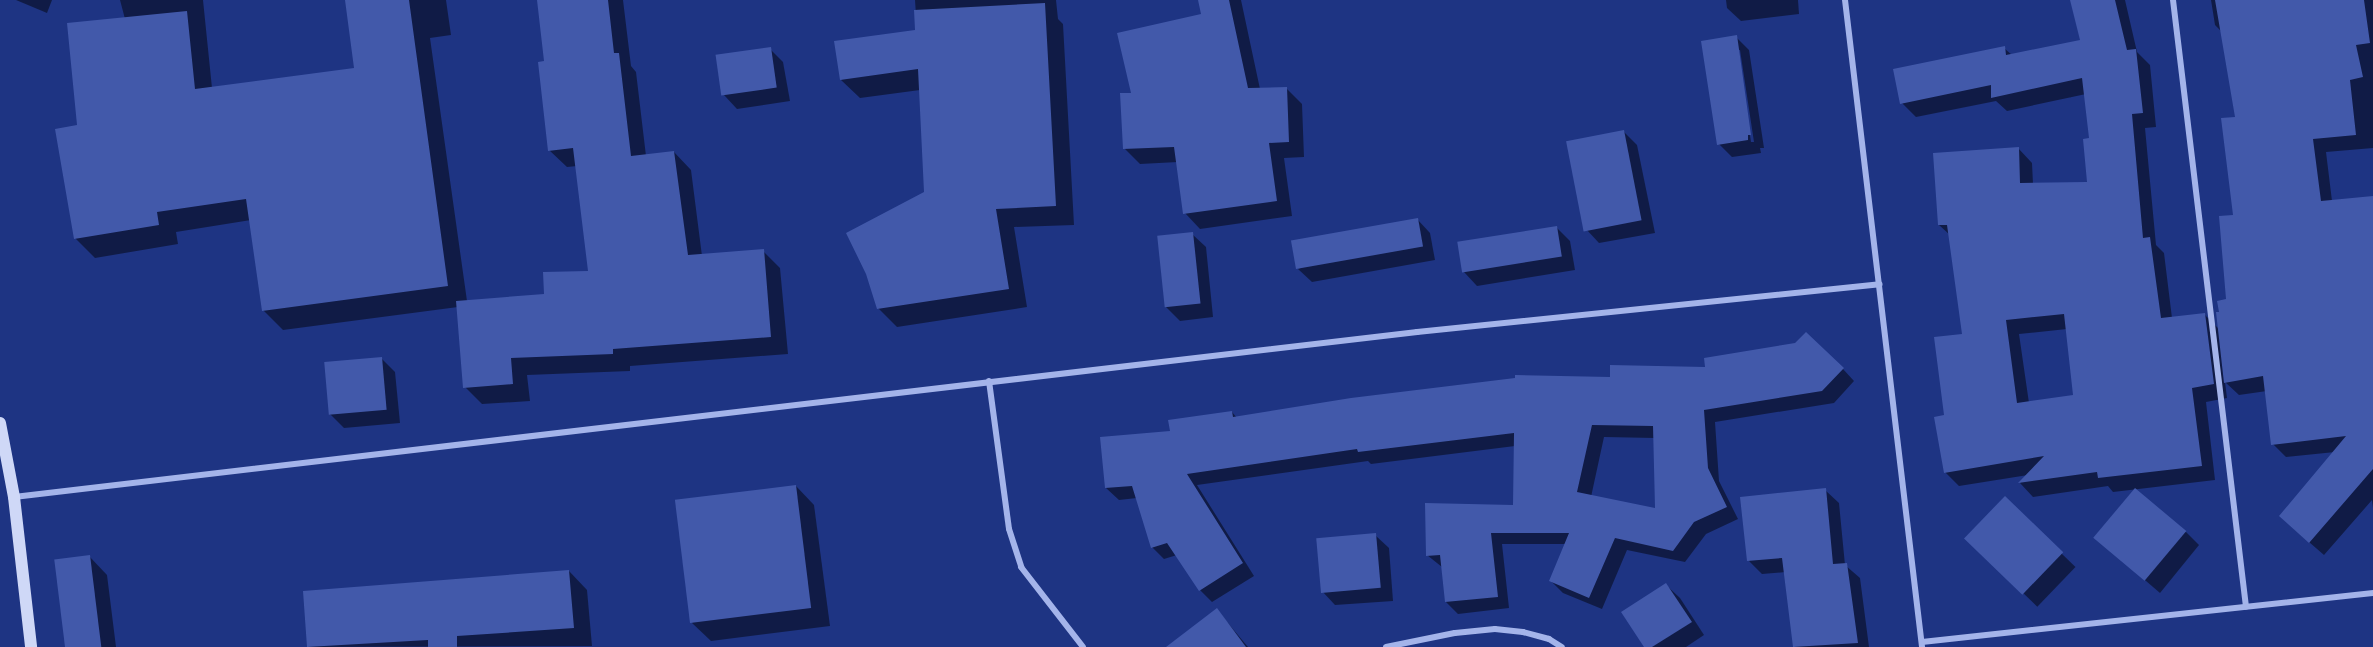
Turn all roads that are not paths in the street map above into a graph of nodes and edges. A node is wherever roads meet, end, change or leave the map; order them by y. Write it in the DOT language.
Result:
graph roads {
  1 [pos="1845,0"];
  2 [pos="2173,0"];
  3 [pos="1880,284"];
  4 [pos="989,381"];
  5 [pos="0,423"];
  6 [pos="15,497"];
  7 [pos="2373,593"];
  8 [pos="2246,607"];
  9 [pos="1922,644"];
  10 [pos="31,647"];
  11 [pos="1083,647"];
  12 [pos="1386,647"];
  13 [pos="1562,647"];
  1 -- 3 [label="street"];
  2 -- 8 [label="street"];
  3 -- 4 [label="street"];
  3 -- 9 [label="street"];
  4 -- 6 [label="street"];
  4 -- 11 [label="street"];
  5 -- 6 [label="street"];
  6 -- 10 [label="street"];
  7 -- 8 [label="street"];
  8 -- 9 [label="street"];
  12 -- 13 [label="street"];
}
